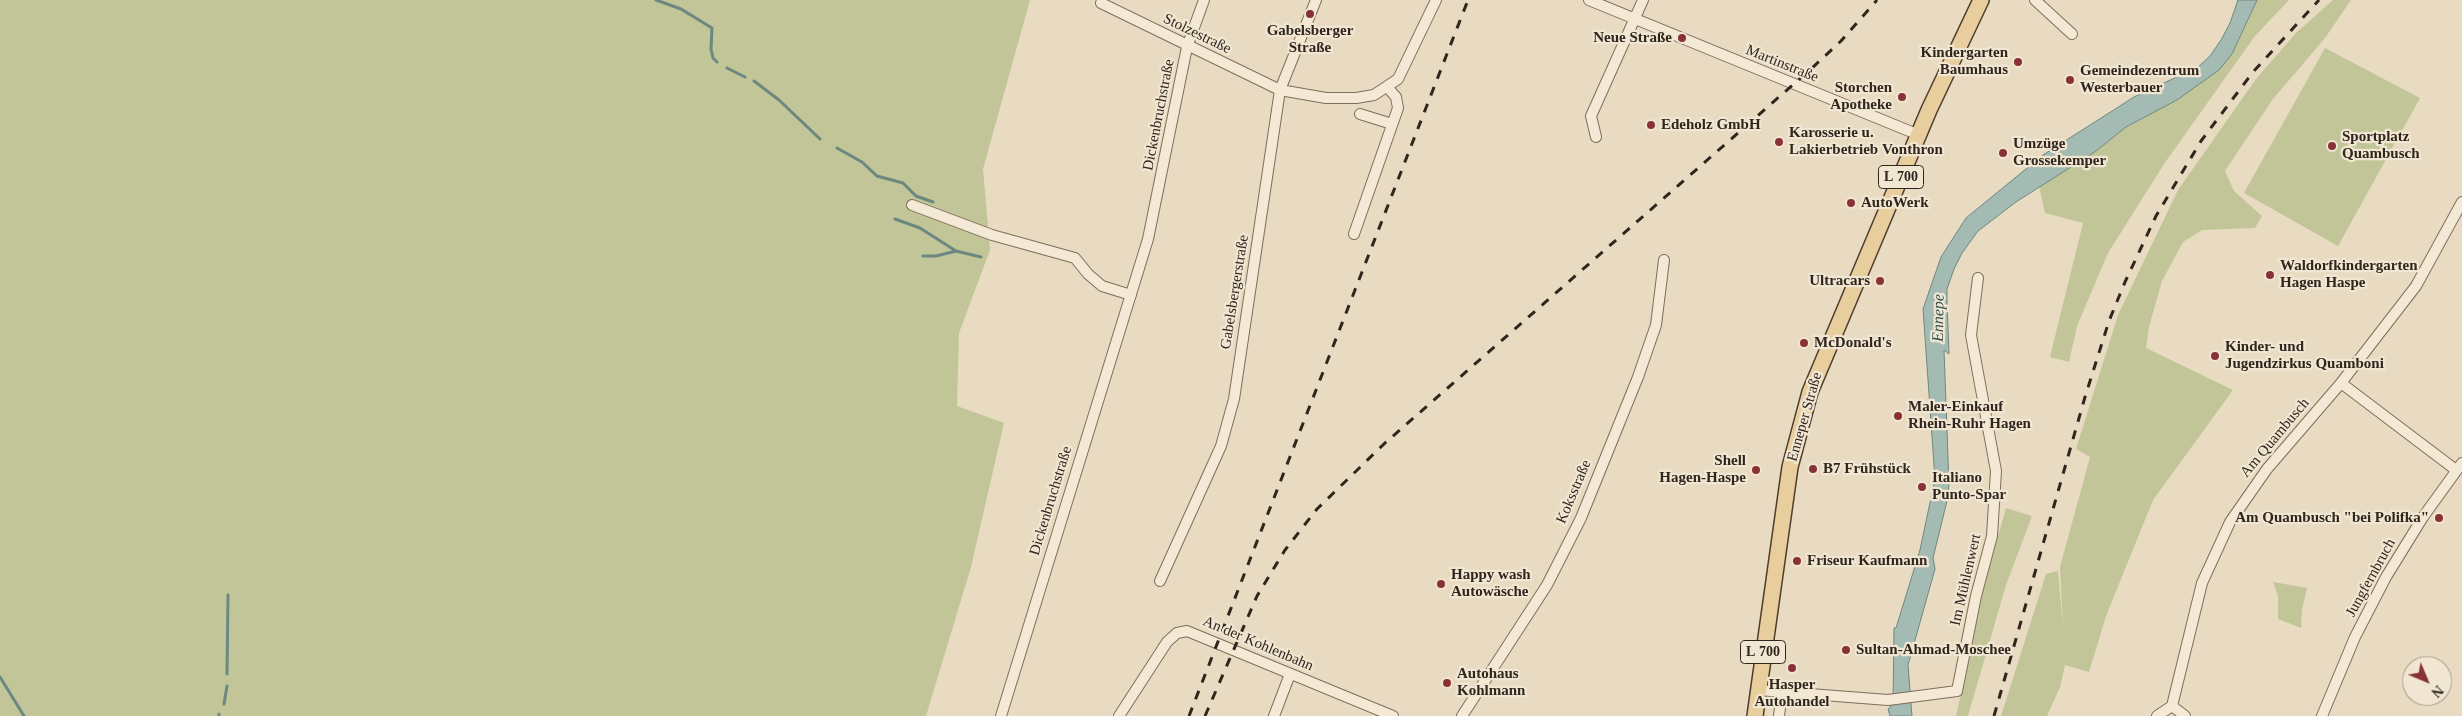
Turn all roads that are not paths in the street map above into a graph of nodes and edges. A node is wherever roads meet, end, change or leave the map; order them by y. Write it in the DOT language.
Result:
graph roads {
  1 [pos="1204,0"];
  2 [pos="1316,0"];
  3 [pos="1436,0"];
  4 [pos="1589,0"];
  5 [pos="1643,0"];
  6 [pos="1981,0"];
  7 [pos="2035,0"];
  8 [pos="1101,3"];
  9 [pos="1634,18"];
  10 [pos="2072,34"];
  11 [pos="1187,47"];
  12 [pos="1388,88"];
  13 [pos="1280,90"];
  14 [pos="1360,114"];
  15 [pos="1392,124"];
  16 [pos="1918,135"];
  17 [pos="1596,137"];
  18 [pos="2462,202"];
  19 [pos="912,205"];
  20 [pos="1354,234"];
  21 [pos="1664,260"];
  22 [pos="1978,278"];
  23 [pos="1131,295"];
  24 [pos="2341,383"];
  25 [pos="2459,467"];
  26 [pos="1160,581"];
  27 [pos="1290,674"];
  28 [pos="1758,690"];
  29 [pos="1782,692"];
  30 [pos="2172,706"];
  31 [pos="1001,716"];
  32 [pos="1118,716"];
  33 [pos="1274,716"];
  34 [pos="1393,716"];
  35 [pos="1462,716"];
  36 [pos="1755,716"];
  37 [pos="1779,716"];
  38 [pos="2157,716"];
  39 [pos="2185,716"];
  40 [pos="2322,716"];
  1 -- 11 [label="street, Dickenbruchstraße"];
  2 -- 13 [label="street, Gabelsbergerstraße"];
  3 -- 12 [label="street"];
  4 -- 9 [label="street, Martinstraße"];
  5 -- 9 [label="street"];
  6 -- 16 [label="main road, Enneper Straße / L 700"];
  7 -- 10 [label="street"];
  8 -- 11 [label="street, Stolzestraße"];
  9 -- 16 [label="street, Martinstraße"];
  9 -- 17 [label="street"];
  11 -- 13 [label="street, Stolzestraße"];
  11 -- 23 [label="street, Dickenbruchstraße"];
  12 -- 13 [label="street"];
  12 -- 15 [label="street"];
  13 -- 26 [label="street, Gabelsbergerstraße"];
  14 -- 15 [label="street"];
  15 -- 20 [label="street"];
  16 -- 28 [label="main road, Enneper Straße / L 700"];
  18 -- 24 [label="street, Am Quambusch"];
  19 -- 23 [label="street"];
  21 -- 35 [label="street, Koksstraße"];
  22 -- 29 [label="street, Im Mühlenwert"];
  23 -- 31 [label="street, Dickenbruchstraße"];
  24 -- 25 [label="street"];
  24 -- 30 [label="street, Am Quambusch"];
  25 -- 40 [label="street, Jungfernbruch"];
  27 -- 32 [label="street, An der Kohlenbahn"];
  27 -- 33 [label="street"];
  27 -- 34 [label="street, An der Kohlenbahn"];
  28 -- 29 [label="street, Im Mühlenwert"];
  28 -- 36 [label="main road, Enneper Straße / L 700"];
  29 -- 37 [label="street"];
  30 -- 38 [label="street"];
  30 -- 39 [label="street"];
}
